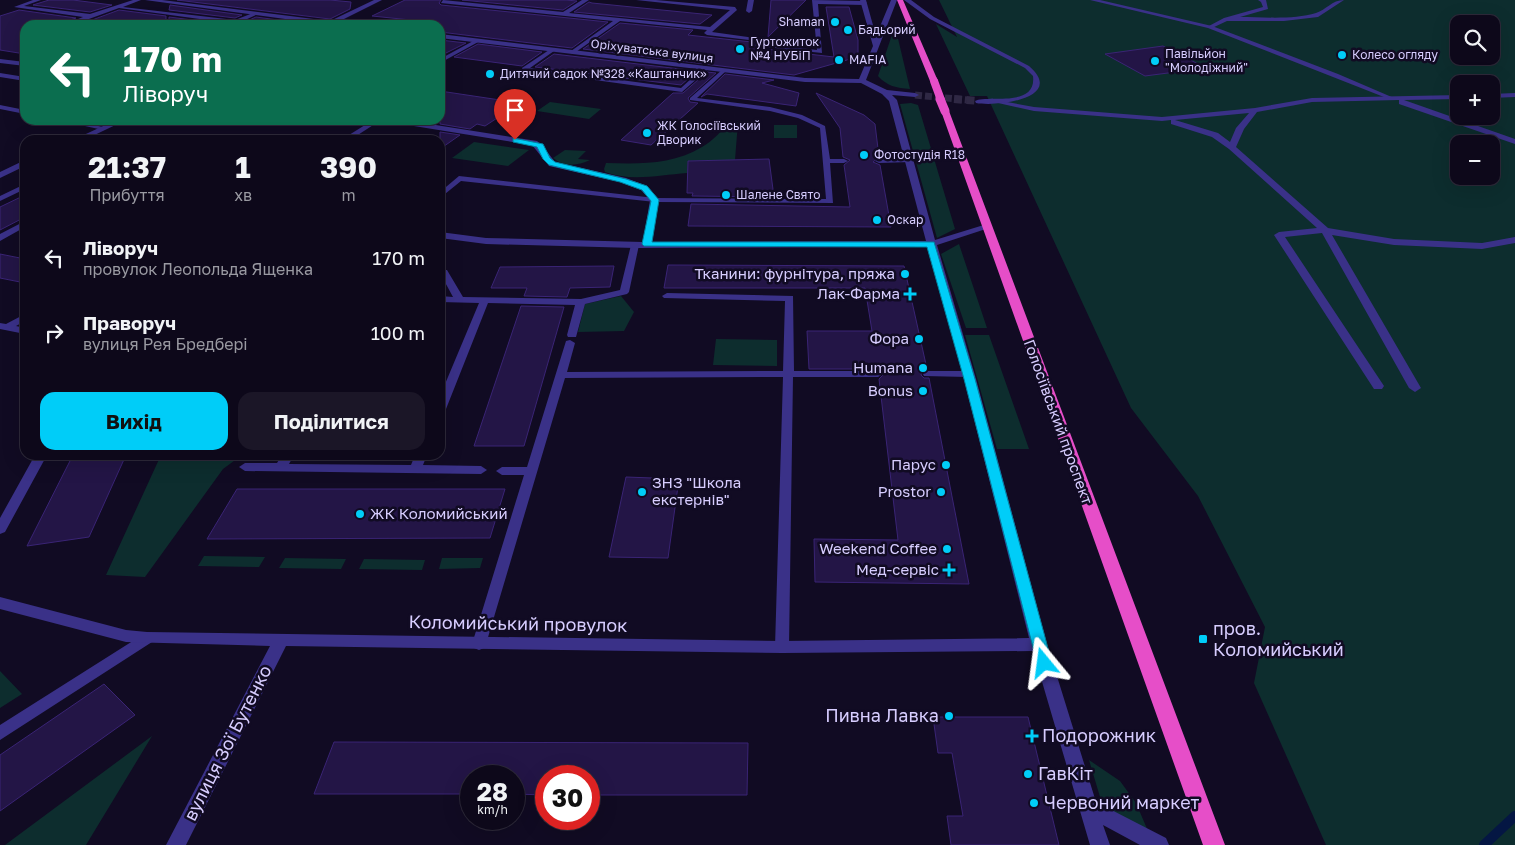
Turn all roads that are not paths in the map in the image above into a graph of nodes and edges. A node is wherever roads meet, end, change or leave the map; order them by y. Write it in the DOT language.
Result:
graph roads {
  1 [pos="38,0"];
  2 [pos="138,0"];
  3 [pos="148,0"];
  4 [pos="153,0"];
  5 [pos="379,0"];
  6 [pos="446,0"];
  7 [pos="586,0"];
  8 [pos="640,0"];
  9 [pos="751,0"];
  10 [pos="894,0"];
  11 [pos="900,0"];
  12 [pos="906,0"];
  13 [pos="1093,0"];
  14 [pos="1261,0"];
  15 [pos="1342,0"];
  16 [pos="815,1"];
  17 [pos="864,1"];
  18 [pos="116,7"];
  19 [pos="749,11"];
  20 [pos="255,14"];
  21 [pos="564,14"];
  22 [pos="90,16"];
  23 [pos="1226,19"];
  24 [pos="80,20"];
  25 [pos="219,20"];
  26 [pos="240,20"];
  27 [pos="299,20"];
  28 [pos="337,20"];
  29 [pos="618,20"];
  30 [pos="1210,27"];
  31 [pos="711,29"];
  32 [pos="445,37"];
  33 [pos="477,41"];
  34 [pos="876,46"];
  35 [pos="552,50"];
  36 [pos="573,52"];
  37 [pos="445,58"];
  38 [pos="0,61"];
  39 [pos="20,63"];
  40 [pos="705,69"];
  41 [pos="723,71"];
  42 [pos="0,75"];
  43 [pos="20,78"];
  44 [pos="862,81"];
  45 [pos="885,92"];
  46 [pos="915,95"];
  47 [pos="1515,95"];
  48 [pos="1500,96"];
  49 [pos="1450,97"];
  50 [pos="1391,98"];
  51 [pos="979,101"];
  52 [pos="1002,103"];
  53 [pos="0,107"];
  54 [pos="1255,110"];
  55 [pos="20,111"];
  56 [pos="1162,118"];
  57 [pos="87,125"];
  58 [pos="110,125"];
  59 [pos="370,125"];
  60 [pos="421,125"];
  61 [pos="103,128"];
  62 [pos="88,135"];
  63 [pos="353,135"];
  64 [pos="1515,142"];
  65 [pos="1232,147"];
  66 [pos="879,160"];
  67 [pos="908,160"];
  68 [pos="827,161"];
  69 [pos="844,161"];
  70 [pos="20,166"];
  71 [pos="0,168"];
  72 [pos="11,170"];
  73 [pos="20,171"];
  74 [pos="0,175"];
  75 [pos="20,189"];
  76 [pos="445,191"];
  77 [pos="0,199"];
  78 [pos="655,200"];
  79 [pos="20,227"];
  80 [pos="987,227"];
  81 [pos="1324,230"];
  82 [pos="445,236"];
  83 [pos="0,238"];
  84 [pos="1515,240"];
  85 [pos="635,244"];
  86 [pos="647,244"];
  87 [pos="931,244"];
  88 [pos="445,274"];
  89 [pos="668,296"];
  90 [pos="445,300"];
  91 [pos="460,300"];
  92 [pos="485,300"];
  93 [pos="581,302"];
  94 [pos="20,319"];
  95 [pos="4,326"];
  96 [pos="20,330"];
  97 [pos="787,374"];
  98 [pos="878,374"];
  99 [pos="928,374"];
  100 [pos="968,374"];
  101 [pos="561,375"];
  102 [pos="1378,386"];
  103 [pos="1415,388"];
  104 [pos="445,396"];
  105 [pos="38,460"];
  106 [pos="285,460"];
  107 [pos="419,460"];
  108 [pos="245,467"];
  109 [pos="280,468"];
  110 [pos="415,470"];
  111 [pos="481,470"];
  112 [pos="502,471"];
  113 [pos="532,472"];
  114 [pos="0,529"];
  115 [pos="0,603"];
  116 [pos="147,638"];
  117 [pos="281,641"];
  118 [pos="479,644"];
  119 [pos="1039,644"];
  120 [pos="782,647"];
  121 [pos="0,733"];
  122 [pos="1089,808"];
  123 [pos="176,845"];
  124 [pos="1100,845"];
  125 [pos="1159,845"];
  126 [pos="1214,845"];
  1 -- 22 [label="lane"];
  2 -- 18 [label="lane"];
  3 -- 4 [label="street"];
  4 -- 20 [label="street"];
  5 -- 28 [label="street"];
  6 -- 21 [label="lane"];
  7 -- 21 [label="lane"];
  8 -- 31 [label="lane"];
  9 -- 19 [label="lane"];
  10 -- 34 [label="street"];
  11 -- 80 [label="highway, Голосіївський проспект, bridge"];
  12 -- 52 [label="street"];
  13 -- 30 [label="lane"];
  14 -- 23 [label="street"];
  15 -- 23 [label="street"];
  16 -- 17 [label="lane"];
  16 -- 31 [label="lane"];
  17 -- 34 [label="street"];
  18 -- 22 [label="lane"];
  18 -- 25 [label="lane"];
  20 -- 26 [label="lane"];
  20 -- 27 [label="street"];
  21 -- 29 [label="lane"];
  22 -- 24 [label="lane"];
  23 -- 30 [label="street"];
  29 -- 31 [label="lane"];
  29 -- 36 [label="lane"];
  30 -- 50 [label="lane"];
  32 -- 33 [label="street, Оріхуватська вулиця"];
  33 -- 35 [label="street, Оріхуватська вулиця"];
  33 -- 37 [label="lane"];
  34 -- 44 [label="street"];
  35 -- 36 [label="street, Оріхуватська вулиця"];
  35 -- 40 [label="lane"];
  36 -- 40 [label="street, Оріхуватська вулиця"];
  38 -- 39 [label="street"];
  40 -- 41 [label="street, Оріхуватська вулиця"];
  41 -- 44 [label="street, Оріхуватська вулиця"];
  41 -- 68 [label="lane"];
  42 -- 43 [label="street"];
  44 -- 45 [label="street"];
  45 -- 46 [label="street"];
  45 -- 67 [label="street"];
  47 -- 48 [label="street"];
  49 -- 50 [label="street"];
  50 -- 54 [label="street"];
  50 -- 64 [label="street"];
  51 -- 52 [label="street"];
  52 -- 56 [label="street"];
  53 -- 55 [label="lane"];
  54 -- 56 [label="street"];
  54 -- 65 [label="street"];
  56 -- 65 [label="street"];
  57 -- 61 [label="lane"];
  58 -- 61 [label="street"];
  59 -- 63 [label="lane"];
  60 -- 78 [label="street"];
  61 -- 62 [label="street"];
  65 -- 81 [label="street"];
  66 -- 67 [label="lane"];
  67 -- 87 [label="street"];
  68 -- 69 [label="lane"];
  68 -- 78 [label="lane"];
  70 -- 72 [label="street"];
  71 -- 72 [label="street"];
  72 -- 73 [label="street"];
  72 -- 74 [label="street"];
  75 -- 77 [label="lane"];
  76 -- 78 [label="lane"];
  78 -- 86 [label="street"];
  79 -- 83 [label="lane"];
  80 -- 87 [label="street"];
  80 -- 126 [label="highway, Голосіївський проспект"];
  81 -- 84 [label="street"];
  81 -- 102 [label="street"];
  81 -- 103 [label="street"];
  82 -- 85 [label="street"];
  85 -- 86 [label="street"];
  85 -- 93 [label="lane"];
  86 -- 87 [label="street"];
  87 -- 100 [label="street"];
  88 -- 91 [label="lane"];
  89 -- 97 [label="lane"];
  90 -- 91 [label="lane"];
  91 -- 92 [label="lane"];
  92 -- 93 [label="lane"];
  92 -- 104 [label="lane"];
  93 -- 101 [label="lane"];
  94 -- 95 [label="lane"];
  95 -- 96 [label="lane"];
  97 -- 98 [label="lane"];
  97 -- 101 [label="lane"];
  97 -- 120 [label="lane"];
  99 -- 100 [label="lane"];
  100 -- 119 [label="street"];
  101 -- 113 [label="lane"];
  105 -- 114 [label="lane"];
  106 -- 109 [label="lane"];
  107 -- 110 [label="lane"];
  108 -- 109 [label="lane"];
  109 -- 110 [label="lane"];
  110 -- 111 [label="lane"];
  112 -- 113 [label="lane"];
  113 -- 118 [label="lane"];
  115 -- 116 [label="street, Коломийський провулок"];
  116 -- 117 [label="street, Коломийський провулок"];
  116 -- 121 [label="lane"];
  117 -- 118 [label="street, Коломийський провулок"];
  117 -- 123 [label="street, вулиця Зої Бутенко"];
  118 -- 120 [label="street, Коломийський провулок"];
  119 -- 120 [label="street, Коломийський провулок"];
  119 -- 122 [label="street"];
  122 -- 124 [label="street"];
  122 -- 125 [label="street"];
}
